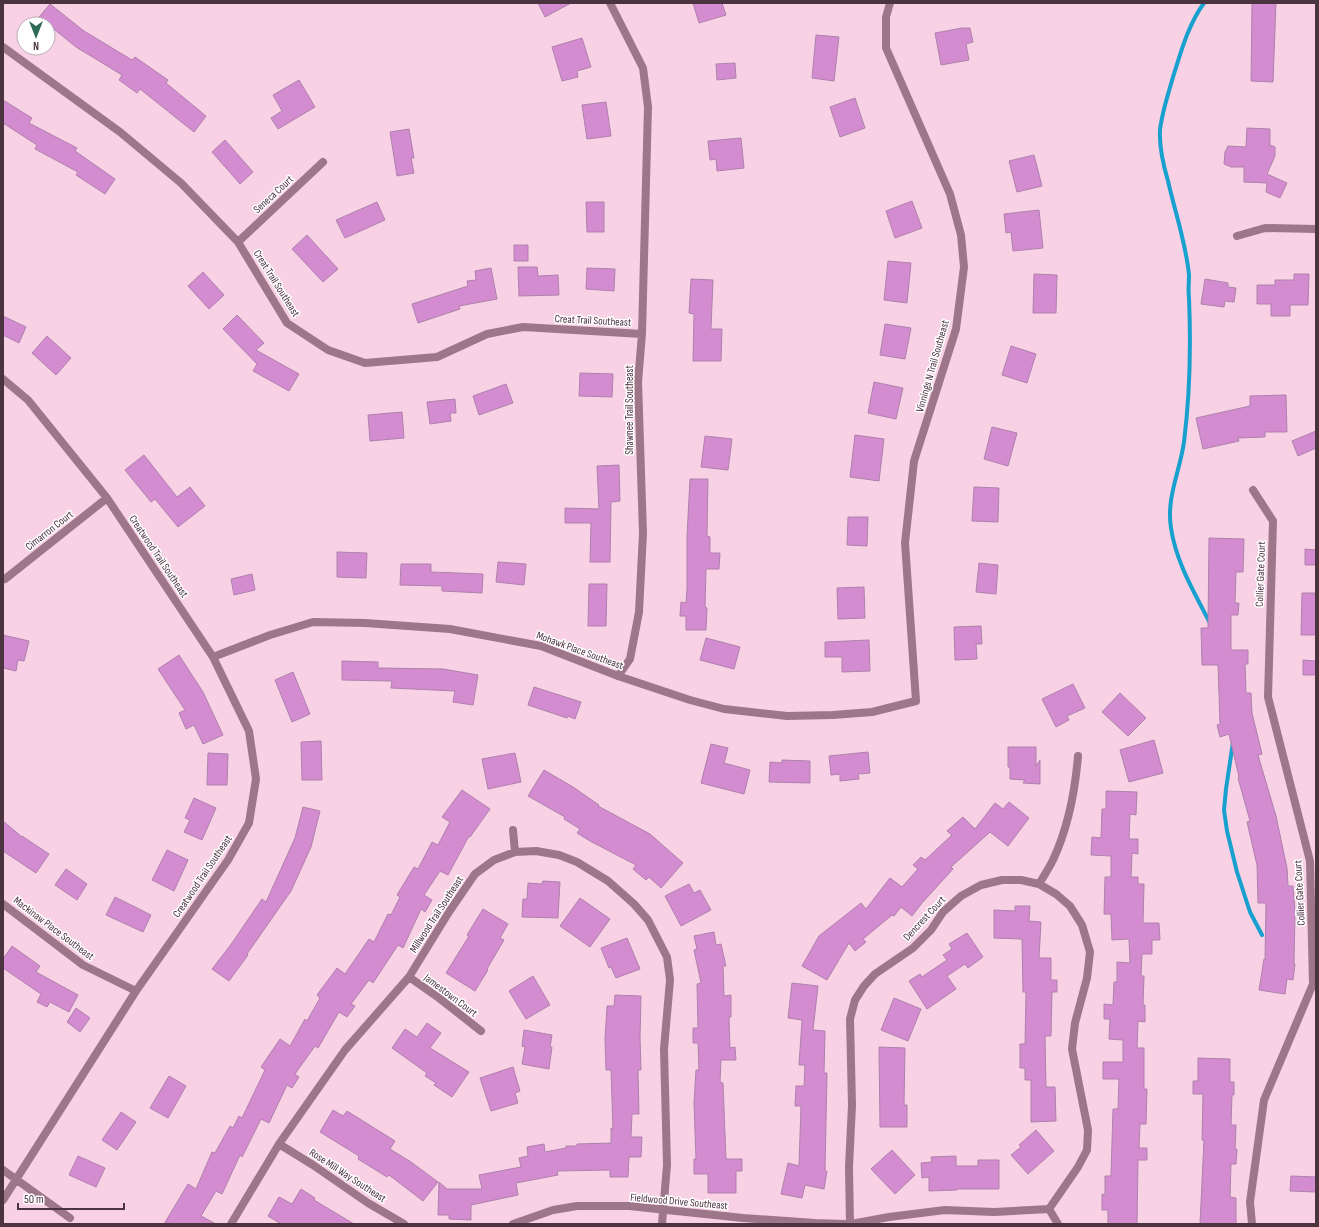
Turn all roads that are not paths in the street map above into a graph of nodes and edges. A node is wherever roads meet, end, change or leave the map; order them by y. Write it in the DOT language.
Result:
graph roads {
  1 [pos="610,3"];
  2 [pos="890,3"];
  3 [pos="3,47"];
  4 [pos="323,162"];
  5 [pos="1316,229"];
  6 [pos="1237,236"];
  7 [pos="238,242"];
  8 [pos="642,334"];
  9 [pos="3,379"];
  10 [pos="1253,490"];
  11 [pos="107,498"];
  12 [pos="5,579"];
  13 [pos="213,657"];
  14 [pos="618,676"];
  15 [pos="916,701"];
  16 [pos="1078,756"];
  17 [pos="513,830"];
  18 [pos="515,852"];
  19 [pos="1039,884"];
  20 [pos="3,904"];
  21 [pos="409,977"];
  22 [pos="136,991"];
  23 [pos="481,1031"];
  24 [pos="279,1144"];
  25 [pos="3,1170"];
  26 [pos="16,1179"];
  27 [pos="3,1200"];
  28 [pos="1049,1209"];
  29 [pos="663,1210"];
  30 [pos="70,1218"];
  31 [pos="230,1224"];
  32 [pos="404,1224"];
  33 [pos="513,1224"];
  34 [pos="662,1224"];
  35 [pos="846,1224"];
  36 [pos="850,1224"];
  37 [pos="1058,1224"];
  38 [pos="1252,1224"];
  1 -- 8 [label="street, Shawnee Trail Southeast"];
  2 -- 15 [label="street, Vinnings N Trail Southeast"];
  3 -- 7 [label="street, Creat Trail Southeast"];
  4 -- 7 [label="street, Seneca Court"];
  5 -- 6 [label="street"];
  7 -- 8 [label="street, Creat Trail Southeast"];
  8 -- 14 [label="street, Shawnee Trail Southeast"];
  9 -- 11 [label="street, Creatwood Trail Southeast"];
  10 -- 38 [label="street, Collier Gate Court"];
  11 -- 12 [label="street, Cimarron Court"];
  11 -- 13 [label="street, Creatwood Trail Southeast"];
  13 -- 14 [label="street, Mohawk Place Southeast"];
  13 -- 22 [label="street, Creatwood Trail Southeast"];
  14 -- 15 [label="street, Mohawk Place Southeast"];
  16 -- 19 [label="street"];
  17 -- 18 [label="street"];
  18 -- 21 [label="street, Millwood Trail Southeast"];
  18 -- 29 [label="street, Millwood Trail Southeast"];
  19 -- 28 [label="street, Dencrest Court"];
  19 -- 36 [label="street, Dencrest Court"];
  20 -- 22 [label="street, Mackinaw Place Southeast"];
  21 -- 23 [label="street, Jamestown Court"];
  21 -- 24 [label="street, Millwood Trail Southeast"];
  22 -- 26 [label="street, Creatwood Trail Southeast"];
  24 -- 31 [label="street, Millwood Trail Southeast"];
  24 -- 32 [label="street, Rose Mill Way Southeast"];
  25 -- 26 [label="street"];
  26 -- 27 [label="street, Creatwood Trail Southeast"];
  26 -- 30 [label="street"];
  28 -- 36 [label="street"];
  28 -- 37 [label="street"];
  29 -- 33 [label="street, Fieldwood Drive Southeast"];
  29 -- 34 [label="street, Millwood Trail Southeast"];
  29 -- 35 [label="street, Fieldwood Drive Southeast"];
}
